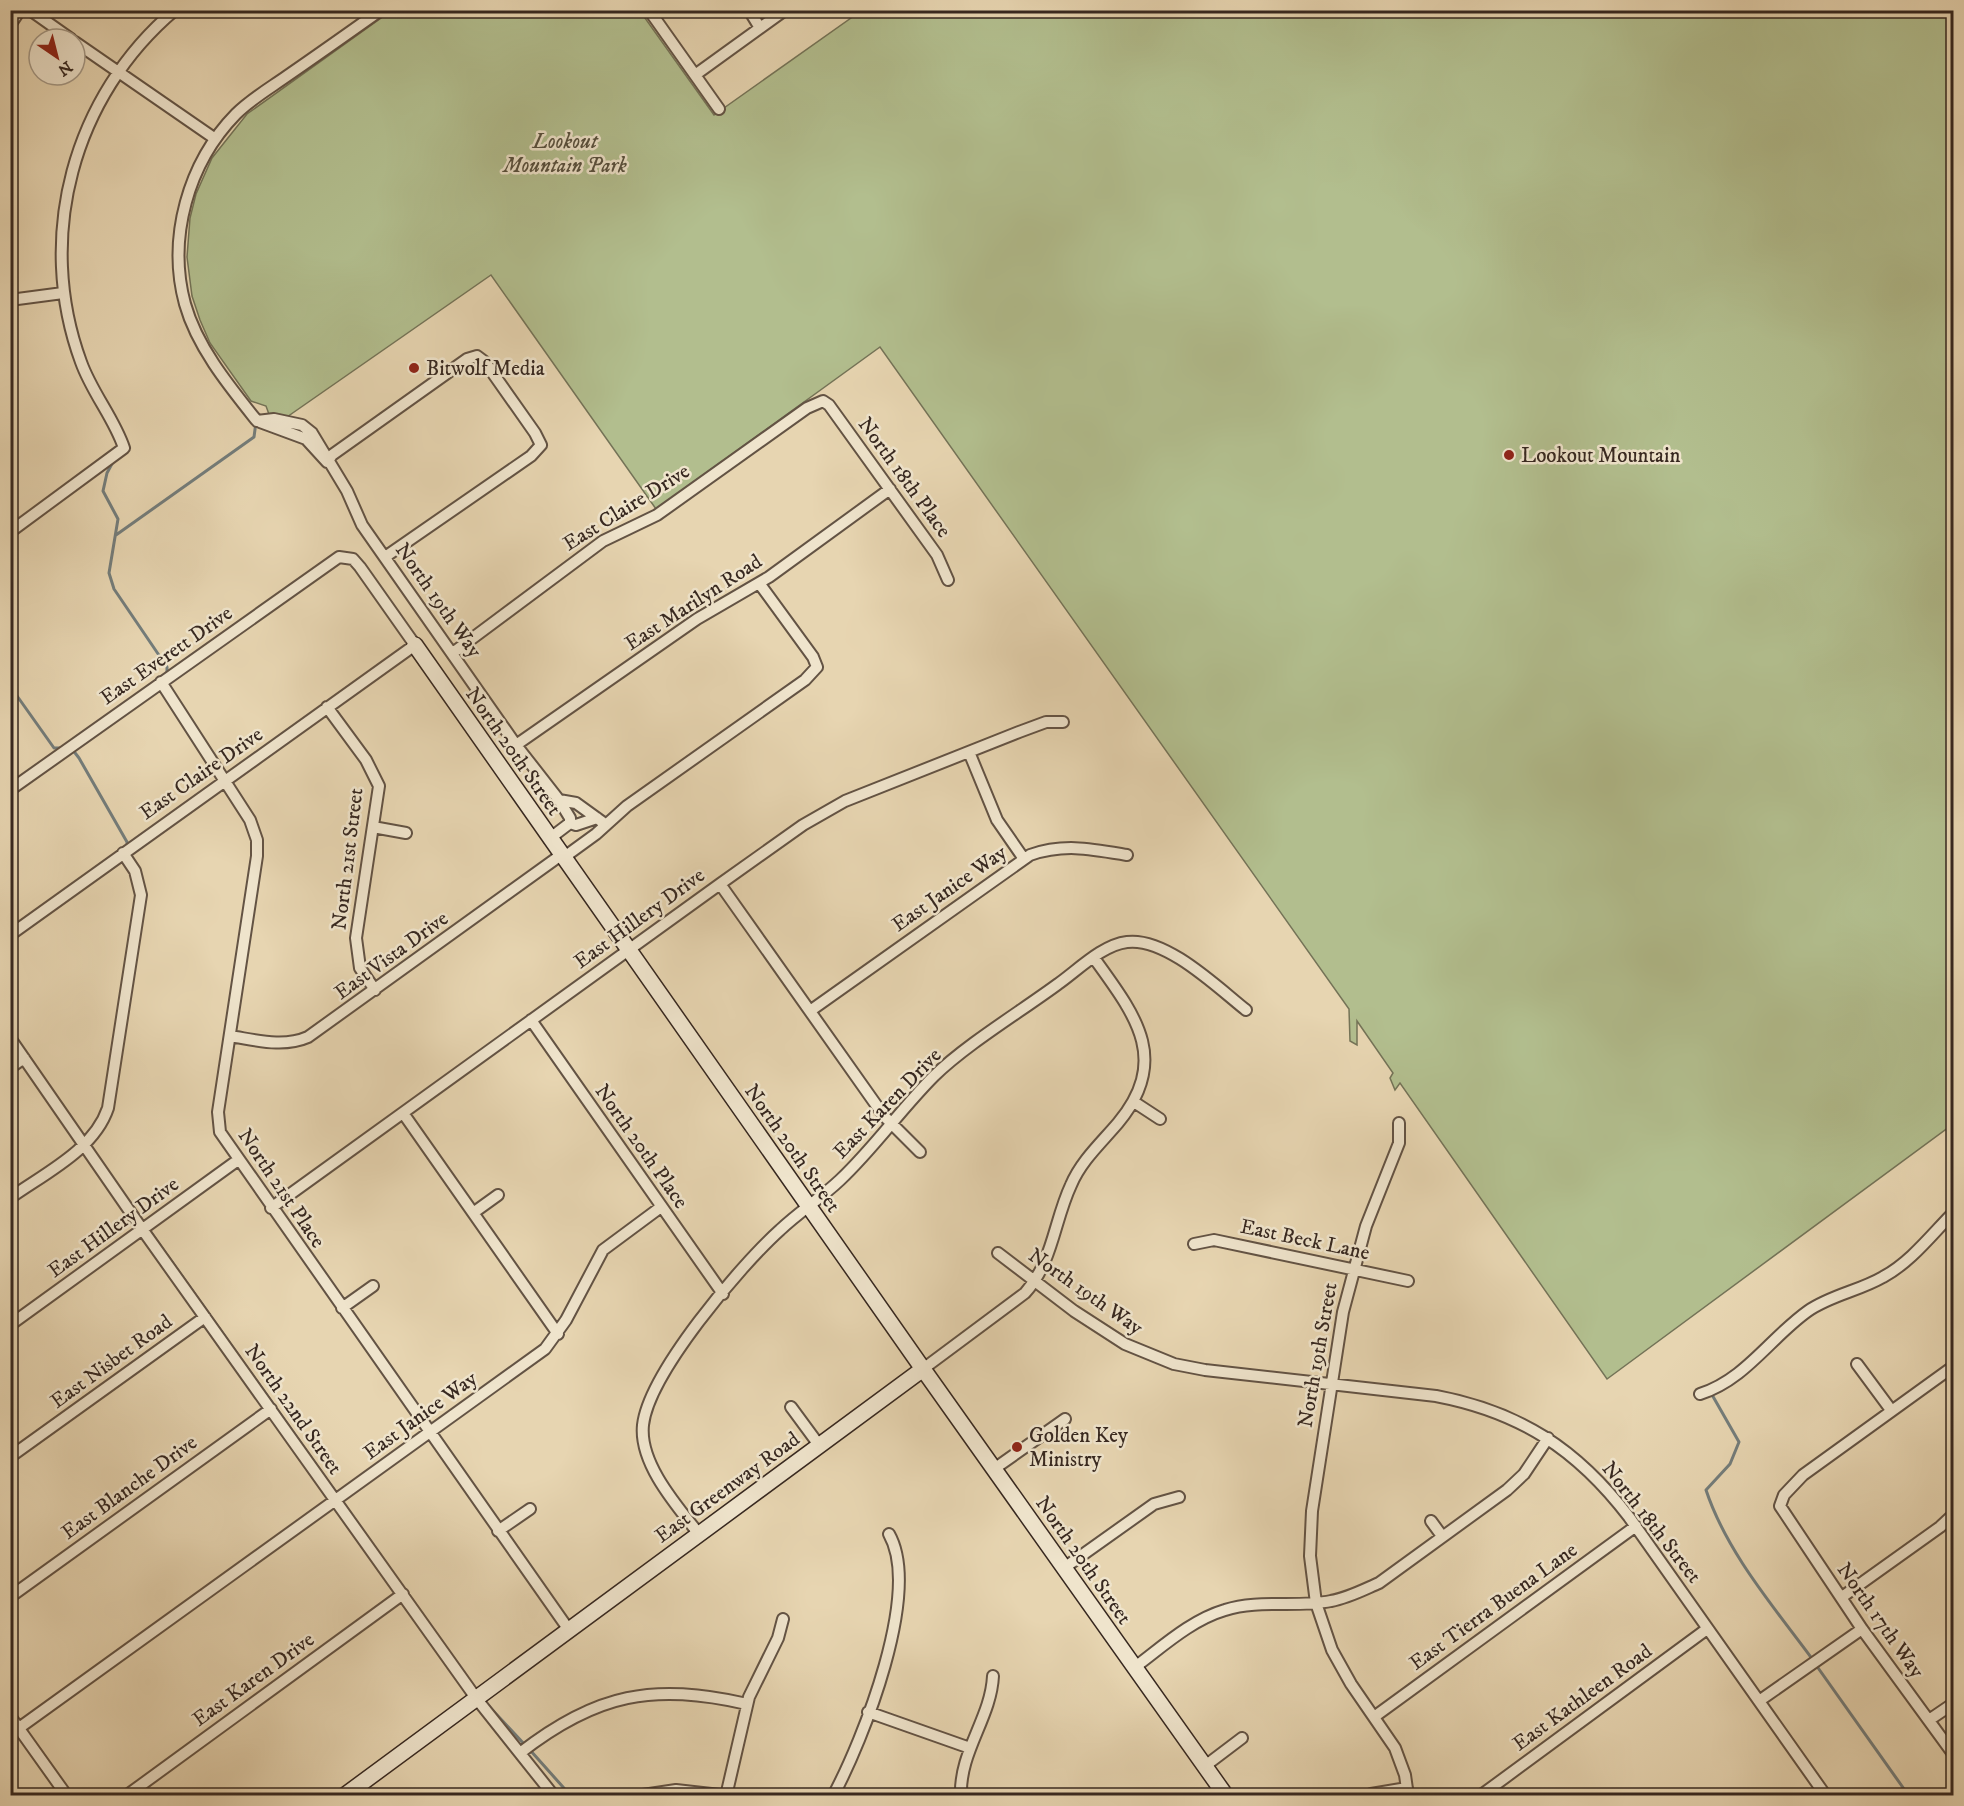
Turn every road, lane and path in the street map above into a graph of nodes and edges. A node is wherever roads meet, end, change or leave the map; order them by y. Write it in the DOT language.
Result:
graph roads {
  1 [pos="20,10"];
  2 [pos="30,10"];
  3 [pos="175,10"];
  4 [pos="381,10"];
  5 [pos="649,10"];
  6 [pos="749,10"];
  7 [pos="785,10"];
  8 [pos="10,25"];
  9 [pos="54,27"];
  10 [pos="760,28"];
  11 [pos="87,50"];
  12 [pos="118,71"];
  13 [pos="695,75"];
  14 [pos="719,109"];
  15 [pos="214,138"];
  16 [pos="63,293"];
  17 [pos="10,300"];
  18 [pos="823,401"];
  19 [pos="327,462"];
  20 [pos="890,489"];
  21 [pos="10,532"];
  22 [pos="346,557"];
  23 [pos="385,557"];
  24 [pos="948,580"];
  25 [pos="759,583"];
  26 [pos="415,645"];
  27 [pos="454,652"];
  28 [pos="161,682"];
  29 [pos="327,707"];
  30 [pos="1063,722"];
  31 [pos="516,745"];
  32 [pos="969,752"];
  33 [pos="225,780"];
  34 [pos="10,790"];
  35 [pos="559,800"];
  36 [pos="601,821"];
  37 [pos="576,823"];
  38 [pos="373,827"];
  39 [pos="406,833"];
  40 [pos="549,838"];
  41 [pos="589,839"];
  42 [pos="123,853"];
  43 [pos="1127,855"];
  44 [pos="562,856"];
  45 [pos="1023,859"];
  46 [pos="720,884"];
  47 [pos="10,935"];
  48 [pos="629,950"];
  49 [pos="1094,958"];
  50 [pos="375,990"];
  51 [pos="1246,1010"];
  52 [pos="810,1011"];
  53 [pos="531,1020"];
  54 [pos="230,1036"];
  55 [pos="10,1038"];
  56 [pos="24,1058"];
  57 [pos="10,1068"];
  58 [pos="1134,1102"];
  59 [pos="403,1113"];
  60 [pos="1160,1119"];
  61 [pos="1399,1123"];
  62 [pos="891,1124"];
  63 [pos="85,1144"];
  64 [pos="920,1152"];
  65 [pos="238,1160"];
  66 [pos="498,1195"];
  67 [pos="10,1198"];
  68 [pos="808,1206"];
  69 [pos="661,1207"];
  70 [pos="272,1208"];
  71 [pos="1953,1212"];
  72 [pos="473,1213"];
  73 [pos="142,1229"];
  74 [pos="1194,1244"];
  75 [pos="998,1253"];
  76 [pos="1353,1268"];
  77 [pos="1035,1281"];
  78 [pos="1408,1281"];
  79 [pos="373,1286"];
  80 [pos="723,1294"];
  81 [pos="342,1308"];
  82 [pos="205,1317"];
  83 [pos="10,1325"];
  84 [pos="558,1334"];
  85 [pos="1857,1364"];
  86 [pos="1953,1366"];
  87 [pos="923,1369"];
  88 [pos="1331,1385"];
  89 [pos="1700,1394"];
  90 [pos="791,1407"];
  91 [pos="271,1409"];
  92 [pos="1891,1410"];
  93 [pos="1065,1419"];
  94 [pos="429,1432"];
  95 [pos="1548,1438"];
  96 [pos="819,1445"];
  97 [pos="10,1457"];
  98 [pos="994,1469"];
  99 [pos="1179,1497"];
  100 [pos="335,1499"];
  101 [pos="530,1509"];
  102 [pos="1953,1514"];
  103 [pos="1431,1521"];
  104 [pos="1636,1526"];
  105 [pos="498,1531"];
  106 [pos="699,1534"];
  107 [pos="889,1534"];
  108 [pos="1442,1536"];
  109 [pos="1064,1568"];
  110 [pos="403,1594"];
  111 [pos="10,1597"];
  112 [pos="1842,1597"];
  113 [pos="1316,1603"];
  114 [pos="783,1619"];
  115 [pos="1707,1629"];
  116 [pos="1862,1629"];
  117 [pos="569,1630"];
  118 [pos="1134,1667"];
  119 [pos="993,1676"];
  120 [pos="476,1698"];
  121 [pos="1759,1701"];
  122 [pos="1953,1703"];
  123 [pos="747,1704"];
  124 [pos="868,1712"];
  125 [pos="10,1716"];
  126 [pos="1374,1717"];
  127 [pos="1929,1720"];
  128 [pos="20,1728"];
  129 [pos="1242,1738"];
  130 [pos="970,1748"];
  131 [pos="520,1753"];
  132 [pos="1953,1755"];
  133 [pos="1205,1766"];
  134 [pos="1408,1792"];
  135 [pos="1371,1794"];
  136 [pos="727,1795"];
  137 [pos="1225,1795"];
  138 [pos="67,1796"];
  139 [pos="126,1796"];
  140 [pos="344,1796"];
  141 [pos="554,1796"];
  142 [pos="636,1796"];
  143 [pos="833,1796"];
  144 [pos="961,1796"];
  145 [pos="1480,1796"];
  146 [pos="1826,1796"];
  1 -- 8 [label="street"];
  2 -- 9 [label="street"];
  3 -- 12 [label="street"];
  4 -- 15 [label="street"];
  5 -- 13 [label="street"];
  6 -- 10 [label="street"];
  7 -- 10 [label="street"];
  10 -- 13 [label="street"];
  11 -- 12 [label="street"];
  12 -- 15 [label="street"];
  12 -- 16 [label="street"];
  13 -- 14 [label="street"];
  15 -- 19 [label="street, North 19th Way"];
  16 -- 17 [label="street"];
  16 -- 21 [label="street"];
  18 -- 20 [label="street, North 18th Place"];
  18 -- 27 [label="street, East Claire Drive"];
  19 -- 23 [label="street, North 19th Way"];
  19 -- 23 [label="street"];
  20 -- 24 [label="street, North 18th Place"];
  20 -- 25 [label="street, East Marilyn Road"];
  22 -- 26 [label="street, North 20th Street"];
  22 -- 28 [label="street, East Everett Drive"];
  23 -- 27 [label="street, North 19th Way"];
  25 -- 31 [label="street, East Marilyn Road"];
  25 -- 36 [label="street, East Vista Drive"];
  26 -- 29 [label="street, East Claire Drive"];
  26 -- 40 [label="street, North 20th Street"];
  27 -- 31 [label="street, North 19th Way"];
  28 -- 33 [label="street, North 21st Place"];
  28 -- 34 [label="street, East Everett Drive"];
  29 -- 33 [label="street, East Claire Drive"];
  29 -- 38 [label="street, North 21st Street"];
  30 -- 32 [label="street, East Hillery Drive"];
  31 -- 35 [label="street, North 19th Way"];
  32 -- 45 [label="street"];
  32 -- 46 [label="street, East Hillery Drive"];
  33 -- 42 [label="street, East Claire Drive"];
  33 -- 54 [label="street, North 21st Place"];
  35 -- 36 [label="street"];
  35 -- 37 [label="street"];
  36 -- 37 [label="street, East Vista Drive"];
  36 -- 41 [label="street, East Vista Drive"];
  37 -- 40 [label="street, East Vista Drive"];
  37 -- 41 [label="street"];
  38 -- 39 [label="street"];
  38 -- 50 [label="street, North 21st Street"];
  40 -- 44 [label="street, North 20th Street"];
  41 -- 44 [label="street, East Vista Drive"];
  42 -- 47 [label="street, East Claire Drive"];
  42 -- 63 [label="street"];
  43 -- 45 [label="street, East Janice Way"];
  44 -- 48 [label="street, North 20th Street"];
  44 -- 50 [label="street, East Vista Drive"];
  45 -- 52 [label="street, East Janice Way"];
  46 -- 48 [label="street, East Hillery Drive"];
  46 -- 52 [label="street"];
  48 -- 53 [label="street, East Hillery Drive"];
  48 -- 68 [label="street, North 20th Street"];
  49 -- 51 [label="street, East Karen Drive"];
  49 -- 58 [label="street, East Greenway Road"];
  49 -- 62 [label="street, East Karen Drive"];
  50 -- 54 [label="street, East Vista Drive"];
  52 -- 62 [label="street"];
  53 -- 59 [label="street, East Hillery Drive"];
  53 -- 69 [label="street, North 20th Place"];
  54 -- 65 [label="street, North 21st Place"];
  55 -- 56 [label="street, North 22nd Street"];
  56 -- 57 [label="street"];
  56 -- 63 [label="street, North 22nd Street"];
  58 -- 60 [label="street"];
  58 -- 77 [label="street, East Greenway Road"];
  59 -- 70 [label="street, East Hillery Drive"];
  59 -- 72 [label="street"];
  61 -- 76 [label="street, North 19th Street"];
  62 -- 64 [label="street"];
  62 -- 68 [label="street, East Karen Drive"];
  63 -- 67 [label="street"];
  63 -- 73 [label="street, North 22nd Street"];
  65 -- 70 [label="street, North 21st Place"];
  65 -- 73 [label="street, East Hillery Drive"];
  66 -- 72 [label="street"];
  68 -- 80 [label="street, East Karen Drive"];
  68 -- 87 [label="street, North 20th Street"];
  69 -- 80 [label="street, North 20th Place"];
  69 -- 84 [label="street, East Janice Way"];
  70 -- 81 [label="street, North 21st Place"];
  71 -- 89 [label="street"];
  72 -- 84 [label="street"];
  73 -- 82 [label="street, North 22nd Street"];
  73 -- 83 [label="street, East Hillery Drive"];
  74 -- 76 [label="street, East Beck Lane"];
  75 -- 77 [label="street, North 19th Way"];
  76 -- 78 [label="street, East Beck Lane"];
  76 -- 88 [label="street, North 19th Street"];
  77 -- 87 [label="street, East Greenway Road"];
  77 -- 88 [label="street, North 19th Way"];
  79 -- 81 [label="street"];
  80 -- 106 [label="street, East Karen Drive"];
  81 -- 94 [label="street, North 21st Place"];
  82 -- 91 [label="street, North 22nd Street"];
  82 -- 97 [label="street, East Nisbet Road"];
  84 -- 94 [label="street, East Janice Way"];
  85 -- 92 [label="street"];
  86 -- 92 [label="street"];
  87 -- 96 [label="street, East Greenway Road"];
  87 -- 98 [label="street, North 20th Street"];
  88 -- 95 [label="street, North 18th Street"];
  88 -- 113 [label="street, North 19th Street"];
  90 -- 96 [label="street"];
  91 -- 100 [label="street, North 22nd Street"];
  91 -- 111 [label="street, East Blanche Drive"];
  92 -- 112 [label="street, North 17th Way"];
  93 -- 98 [label="street"];
  94 -- 100 [label="street, East Janice Way"];
  94 -- 105 [label="street, North 21st Place"];
  95 -- 104 [label="street, North 18th Street"];
  95 -- 108 [label="street"];
  96 -- 106 [label="street, East Greenway Road"];
  98 -- 109 [label="street, North 20th Street"];
  99 -- 109 [label="street"];
  100 -- 110 [label="street, North 22nd Street"];
  100 -- 128 [label="street, East Janice Way"];
  101 -- 105 [label="street"];
  102 -- 112 [label="street"];
  103 -- 108 [label="street"];
  104 -- 115 [label="street, North 18th Street"];
  104 -- 126 [label="street, East Tierra Buena Lane"];
  105 -- 117 [label="street, North 21st Place"];
  106 -- 117 [label="street, East Greenway Road"];
  107 -- 124 [label="street"];
  108 -- 113 [label="street"];
  109 -- 118 [label="street, North 20th Street"];
  110 -- 120 [label="street, North 22nd Street"];
  110 -- 139 [label="street, East Karen Drive"];
  112 -- 116 [label="street, North 17th Way"];
  113 -- 118 [label="street"];
  113 -- 126 [label="street, North 19th Street"];
  114 -- 123 [label="street"];
  115 -- 121 [label="street, North 18th Street"];
  115 -- 145 [label="street, East Kathleen Road"];
  116 -- 121 [label="street"];
  116 -- 127 [label="street, North 17th Way"];
  117 -- 120 [label="street, East Greenway Road"];
  118 -- 133 [label="street, North 20th Street"];
  119 -- 130 [label="street"];
  120 -- 131 [label="street, North 22nd Street"];
  120 -- 140 [label="street, East Greenway Road"];
  121 -- 146 [label="street, North 18th Street"];
  122 -- 127 [label="street"];
  123 -- 131 [label="street"];
  123 -- 136 [label="street"];
  124 -- 130 [label="street"];
  124 -- 143 [label="street"];
  125 -- 128 [label="street"];
  126 -- 134 [label="street, North 19th Street"];
  127 -- 132 [label="street, North 17th Way"];
  128 -- 138 [label="street"];
  129 -- 133 [label="street"];
  130 -- 144 [label="street"];
  131 -- 141 [label="street, North 22nd Street"];
  133 -- 137 [label="street, North 20th Street"];
  134 -- 135 [label="street"];
  136 -- 142 [label="street"];
}
